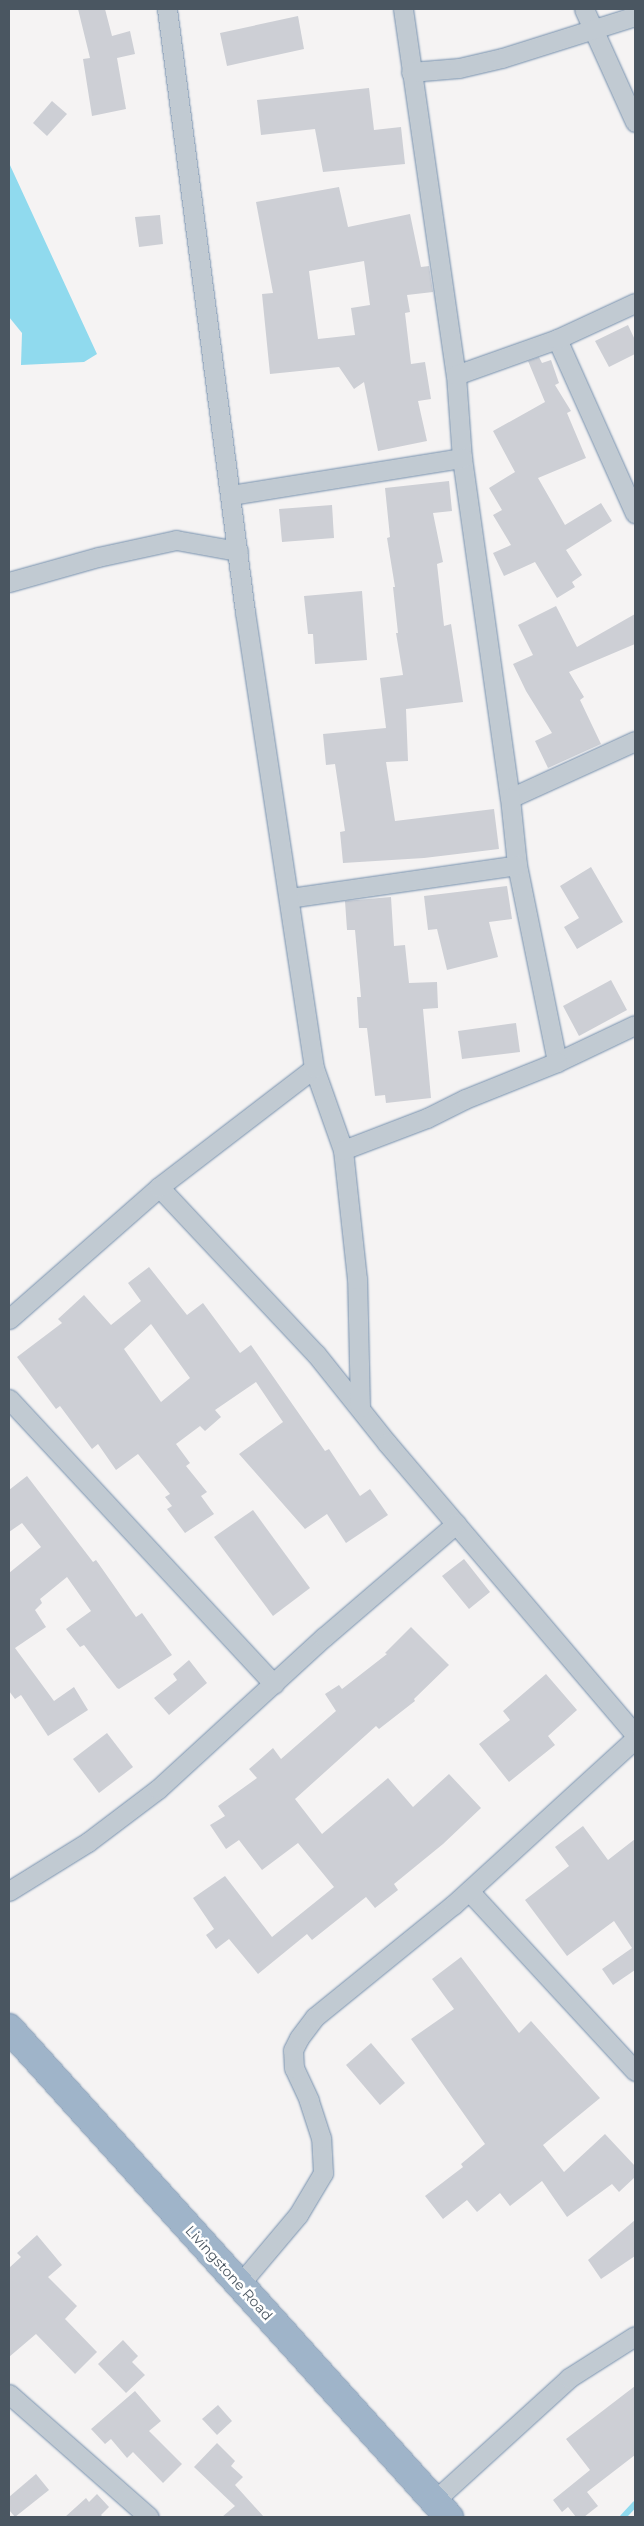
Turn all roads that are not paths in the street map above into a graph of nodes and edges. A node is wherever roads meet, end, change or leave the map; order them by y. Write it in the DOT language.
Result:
graph roads {
  1 [pos="167,9"];
  2 [pos="403,9"];
  3 [pos="584,9"];
  4 [pos="635,16"];
  5 [pos="593,28"];
  6 [pos="411,72"];
  7 [pos="635,122"];
  8 [pos="635,304"];
  9 [pos="557,339"];
  10 [pos="456,375"];
  11 [pos="462,458"];
  12 [pos="231,495"];
  13 [pos="635,513"];
  14 [pos="238,551"];
  15 [pos="9,582"];
  16 [pos="635,741"];
  17 [pos="510,798"];
  18 [pos="517,865"];
  19 [pos="289,898"];
  20 [pos="635,1025"];
  21 [pos="557,1062"];
  22 [pos="314,1068"];
  23 [pos="343,1150"];
  24 [pos="159,1188"];
  25 [pos="9,1319"];
  26 [pos="9,1399"];
  27 [pos="360,1407"];
  28 [pos="456,1524"];
  29 [pos="274,1684"];
  30 [pos="635,1734"];
  31 [pos="635,1739"];
  32 [pos="9,1890"];
  33 [pos="469,1891"];
  34 [pos="9,2028"];
  35 [pos="635,2071"];
  36 [pos="239,2284"];
  37 [pos="635,2336"];
  38 [pos="9,2394"];
  39 [pos="441,2509"];
  40 [pos="149,2517"];
  1 -- 12 [label="street"];
  2 -- 6 [label="street"];
  3 -- 5 [label="street"];
  4 -- 5 [label="street"];
  5 -- 6 [label="street"];
  5 -- 7 [label="street"];
  6 -- 10 [label="street"];
  8 -- 9 [label="street"];
  9 -- 10 [label="street"];
  9 -- 13 [label="street"];
  10 -- 11 [label="street"];
  11 -- 12 [label="street"];
  11 -- 17 [label="street"];
  12 -- 14 [label="street"];
  14 -- 15 [label="street"];
  14 -- 19 [label="street"];
  16 -- 17 [label="street"];
  17 -- 18 [label="street"];
  18 -- 19 [label="street"];
  18 -- 21 [label="street"];
  19 -- 22 [label="street"];
  20 -- 21 [label="street"];
  21 -- 23 [label="street"];
  22 -- 23 [label="street"];
  22 -- 24 [label="street"];
  23 -- 27 [label="street"];
  24 -- 25 [label="street"];
  24 -- 27 [label="street"];
  26 -- 29 [label="street"];
  27 -- 28 [label="street"];
  28 -- 29 [label="street"];
  28 -- 30 [label="street"];
  29 -- 32 [label="street"];
  31 -- 33 [label="street"];
  33 -- 35 [label="street"];
  33 -- 36 [label="street"];
  34 -- 36 [label="highway, Livingstone Road"];
  36 -- 39 [label="highway, Livingstone Road"];
  37 -- 39 [label="street"];
  38 -- 40 [label="street"];
}
